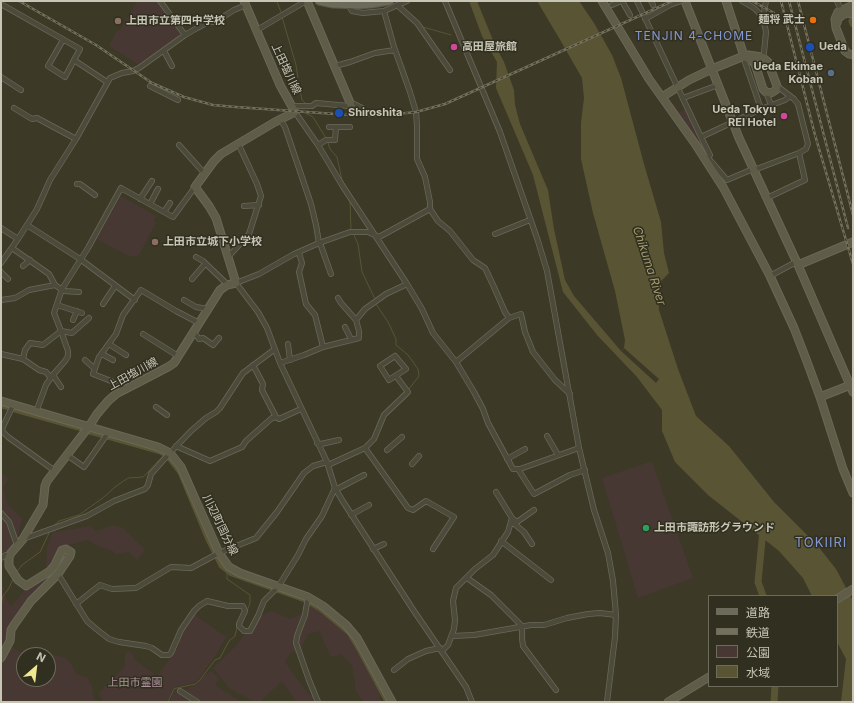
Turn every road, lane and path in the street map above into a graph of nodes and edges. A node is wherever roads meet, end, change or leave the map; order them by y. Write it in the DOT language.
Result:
graph roads {
  1 [pos="160,1"];
  2 [pos="306,1"];
  3 [pos="319,1"];
  4 [pos="390,1"];
  5 [pos="407,1"];
  6 [pos="445,1"];
  7 [pos="602,1"];
  8 [pos="622,1"];
  9 [pos="636,1"];
  10 [pos="681,1"];
  11 [pos="685,1"];
  12 [pos="726,1"];
  13 [pos="742,1"];
  14 [pos="766,1"];
  15 [pos="837,1"];
  16 [pos="348,2"];
  17 [pos="245,3"];
  18 [pos="1,4"];
  19 [pos="612,4"];
  20 [pos="397,5"];
  21 [pos="852,7"];
  22 [pos="841,10"];
  23 [pos="384,11"];
  24 [pos="853,14"];
  25 [pos="630,15"];
  26 [pos="763,17"];
  27 [pos="645,19"];
  28 [pos="836,28"];
  29 [pos="257,30"];
  30 [pos="185,36"];
  31 [pos="63,40"];
  32 [pos="164,50"];
  33 [pos="396,50"];
  34 [pos="853,55"];
  35 [pos="761,56"];
  36 [pos="744,59"];
  37 [pos="74,60"];
  38 [pos="755,64"];
  39 [pos="172,66"];
  40 [pos="335,66"];
  41 [pos="712,69"];
  42 [pos="450,70"];
  43 [pos="1,77"];
  44 [pos="759,78"];
  45 [pos="751,80"];
  46 [pos="107,82"];
  47 [pos="718,85"];
  48 [pos="150,86"];
  49 [pos="678,86"];
  50 [pos="778,86"];
  51 [pos="21,90"];
  52 [pos="766,92"];
  53 [pos="790,96"];
  54 [pos="662,97"];
  55 [pos="684,98"];
  56 [pos="178,100"];
  57 [pos="351,105"];
  58 [pos="771,105"];
  59 [pos="14,108"];
  60 [pos="293,109"];
  61 [pos="761,109"];
  62 [pos="363,113"];
  63 [pos="280,119"];
  64 [pos="732,122"];
  65 [pos="329,126"];
  66 [pos="336,127"];
  67 [pos="350,127"];
  68 [pos="701,137"];
  69 [pos="76,139"];
  70 [pos="238,143"];
  71 [pos="318,145"];
  72 [pos="179,146"];
  73 [pos="799,153"];
  74 [pos="707,156"];
  75 [pos="753,169"];
  76 [pos="205,174"];
  77 [pos="152,181"];
  78 [pos="77,184"];
  79 [pos="195,188"];
  80 [pos="158,189"];
  81 [pos="95,195"];
  82 [pos="767,198"];
  83 [pos="140,199"];
  84 [pos="170,203"];
  85 [pos="150,204"];
  86 [pos="259,205"];
  87 [pos="244,206"];
  88 [pos="430,209"];
  89 [pos="164,212"];
  90 [pos="530,220"];
  91 [pos="27,226"];
  92 [pos="1,228"];
  93 [pos="495,234"];
  94 [pos="375,235"];
  95 [pos="18,239"];
  96 [pos="853,242"];
  97 [pos="319,243"];
  98 [pos="12,248"];
  99 [pos="299,253"];
  100 [pos="228,256"];
  101 [pos="196,257"];
  102 [pos="30,260"];
  103 [pos="80,260"];
  104 [pos="1,263"];
  105 [pos="205,264"];
  106 [pos="797,264"];
  107 [pos="23,266"];
  108 [pos="1,272"];
  109 [pos="331,274"];
  110 [pos="770,276"];
  111 [pos="8,279"];
  112 [pos="192,279"];
  113 [pos="236,283"];
  114 [pos="407,284"];
  115 [pos="228,285"];
  116 [pos="54,286"];
  117 [pos="115,286"];
  118 [pos="62,289"];
  119 [pos="79,292"];
  120 [pos="338,298"];
  121 [pos="1,300"];
  122 [pos="135,300"];
  123 [pos="184,300"];
  124 [pos="104,304"];
  125 [pos="57,305"];
  126 [pos="208,309"];
  127 [pos="89,318"];
  128 [pos="509,318"];
  129 [pos="73,320"];
  130 [pos="356,320"];
  131 [pos="199,324"];
  132 [pos="345,327"];
  133 [pos="61,331"];
  134 [pos="143,334"];
  135 [pos="193,335"];
  136 [pos="219,338"];
  137 [pos="351,339"];
  138 [pos="109,344"];
  139 [pos="288,344"];
  140 [pos="323,347"];
  141 [pos="274,349"];
  142 [pos="1,354"];
  143 [pos="102,354"];
  144 [pos="126,355"];
  145 [pos="178,356"];
  146 [pos="23,359"];
  147 [pos="84,360"];
  148 [pos="113,360"];
  149 [pos="290,360"];
  150 [pos="456,362"];
  151 [pos="280,363"];
  152 [pos="253,365"];
  153 [pos="94,368"];
  154 [pos="52,376"];
  155 [pos="396,376"];
  156 [pos="852,384"];
  157 [pos="61,387"];
  158 [pos="125,389"];
  159 [pos="853,392"];
  160 [pos="570,394"];
  161 [pos="820,397"];
  162 [pos="1,401"];
  163 [pos="14,405"];
  164 [pos="156,407"];
  165 [pos="301,409"];
  166 [pos="36,412"];
  167 [pos="167,415"];
  168 [pos="276,417"];
  169 [pos="88,427"];
  170 [pos="108,433"];
  171 [pos="547,436"];
  172 [pos="402,437"];
  173 [pos="339,440"];
  174 [pos="317,443"];
  175 [pos="176,446"];
  176 [pos="365,448"];
  177 [pos="579,448"];
  178 [pos="525,449"];
  179 [pos="387,450"];
  180 [pos="67,455"];
  181 [pos="168,455"];
  182 [pos="558,455"];
  183 [pos="419,456"];
  184 [pos="507,459"];
  185 [pos="327,464"];
  186 [pos="412,464"];
  187 [pos="518,469"];
  188 [pos="584,470"];
  189 [pos="55,471"];
  190 [pos="364,475"];
  191 [pos="336,488"];
  192 [pos="496,492"];
  193 [pos="853,492"];
  194 [pos="369,505"];
  195 [pos="534,510"];
  196 [pos="1,513"];
  197 [pos="352,514"];
  198 [pos="511,520"];
  199 [pos="23,539"];
  200 [pos="501,541"];
  201 [pos="384,544"];
  202 [pos="532,544"];
  203 [pos="17,545"];
  204 [pos="373,549"];
  205 [pos="433,549"];
  206 [pos="219,552"];
  207 [pos="9,557"];
  208 [pos="1,558"];
  209 [pos="58,574"];
  210 [pos="467,578"];
  211 [pos="551,580"];
  212 [pos="275,589"];
  213 [pos="853,589"];
  214 [pos="308,597"];
  215 [pos="838,598"];
  216 [pos="76,604"];
  217 [pos="616,615"];
  218 [pos="522,626"];
  219 [pos="452,636"];
  220 [pos="441,650"];
  221 [pos="1,658"];
  222 [pos="394,670"];
  223 [pos="708,677"];
  224 [pos="556,690"];
  225 [pos="180,691"];
  226 [pos="197,702"];
  227 [pos="318,702"];
  228 [pos="392,702"];
  229 [pos="472,702"];
  230 [pos="607,702"];
  231 [pos="668,702"];
  1 -- 30 [label="street"];
  2 -- 29 [label="street"];
  2 -- 40 [label="street"];
  3 -- 16 [label="main road"];
  4 -- 16 [label="main road"];
  5 -- 20 [label="street"];
  6 -- 90 [label="street"];
  7 -- 54 [label="street"];
  8 -- 19 [label="street"];
  8 -- 25 [label="street"];
  9 -- 27 [label="street"];
  10 -- 27 [label="street"];
  11 -- 41 [label="street"];
  12 -- 36 [label="street"];
  13 -- 26 [label="street"];
  14 -- 26 [label="street"];
  15 -- 22 [label="street"];
  16 -- 23 [label="street"];
  17 -- 29 [label="street, 上田塩川線"];
  17 -- 30 [label="street"];
  18 -- 31 [label="street"];
  20 -- 23 [label="street"];
  20 -- 42 [label="street"];
  21 -- 22 [label="street"];
  22 -- 28 [label="street"];
  23 -- 33 [label="street"];
  24 -- 28 [label="street"];
  26 -- 35 [label="street"];
  27 -- 49 [label="street"];
  28 -- 34 [label="street"];
  29 -- 60 [label="street, 上田塩川線"];
  30 -- 32 [label="street"];
  31 -- 37 [label="street"];
  31 -- 37 [label="street"];
  32 -- 39 [label="street"];
  32 -- 46 [label="street"];
  33 -- 40 [label="street"];
  33 -- 88 [label="street"];
  35 -- 36 [label="street"];
  35 -- 38 [label="street"];
  35 -- 50 [label="street"];
  36 -- 38 [label="street"];
  36 -- 41 [label="street"];
  36 -- 45 [label="street"];
  37 -- 46 [label="street"];
  38 -- 44 [label="street"];
  40 -- 57 [label="street"];
  41 -- 47 [label="street"];
  41 -- 49 [label="street"];
  43 -- 51 [label="street"];
  44 -- 45 [label="street"];
  44 -- 52 [label="street"];
  45 -- 61 [label="street"];
  46 -- 69 [label="street"];
  47 -- 55 [label="street"];
  47 -- 64 [label="street"];
  48 -- 56 [label="street"];
  49 -- 54 [label="street"];
  49 -- 55 [label="street"];
  50 -- 52 [label="street"];
  50 -- 53 [label="street"];
  52 -- 58 [label="street"];
  53 -- 58 [label="street"];
  53 -- 73 [label="street"];
  54 -- 74 [label="street"];
  55 -- 68 [label="street"];
  57 -- 60 [label="street"];
  57 -- 62 [label="street"];
  58 -- 61 [label="street"];
  59 -- 69 [label="street"];
  60 -- 63 [label="street, 上田塩川線"];
  60 -- 71 [label="street"];
  61 -- 64 [label="street"];
  63 -- 70 [label="street, 上田塩川線"];
  63 -- 97 [label="street"];
  64 -- 68 [label="street"];
  64 -- 75 [label="street"];
  65 -- 66 [label="street"];
  66 -- 67 [label="street"];
  66 -- 71 [label="street"];
  68 -- 74 [label="street"];
  69 -- 91 [label="street"];
  70 -- 76 [label="street, 上田塩川線"];
  70 -- 86 [label="street"];
  71 -- 94 [label="street"];
  72 -- 76 [label="street"];
  73 -- 75 [label="street"];
  73 -- 82 [label="street"];
  74 -- 75 [label="street"];
  74 -- 110 [label="street"];
  75 -- 82 [label="street"];
  76 -- 79 [label="street, 上田塩川線"];
  77 -- 83 [label="street"];
  78 -- 81 [label="street"];
  79 -- 89 [label="street"];
  79 -- 100 [label="street"];
  80 -- 85 [label="street"];
  82 -- 106 [label="street"];
  83 -- 85 [label="street"];
  83 -- 103 [label="street"];
  84 -- 89 [label="street"];
  85 -- 89 [label="street"];
  86 -- 87 [label="street"];
  86 -- 100 [label="street"];
  88 -- 94 [label="street"];
  88 -- 128 [label="street"];
  90 -- 93 [label="street"];
  90 -- 160 [label="street"];
  91 -- 95 [label="street"];
  91 -- 103 [label="street"];
  92 -- 95 [label="street"];
  94 -- 97 [label="street"];
  94 -- 114 [label="street"];
  95 -- 98 [label="street"];
  96 -- 106 [label="street"];
  97 -- 99 [label="street"];
  97 -- 109 [label="street"];
  98 -- 102 [label="street"];
  98 -- 104 [label="street"];
  99 -- 113 [label="street"];
  99 -- 140 [label="street"];
  100 -- 113 [label="street"];
  101 -- 105 [label="street"];
  102 -- 107 [label="street"];
  102 -- 116 [label="street"];
  103 -- 117 [label="street"];
  103 -- 118 [label="street"];
  105 -- 112 [label="street"];
  105 -- 115 [label="street"];
  106 -- 110 [label="street"];
  106 -- 156 [label="street"];
  108 -- 111 [label="street"];
  110 -- 161 [label="street"];
  113 -- 115 [label="street"];
  113 -- 141 [label="street"];
  114 -- 130 [label="street"];
  114 -- 150 [label="street"];
  115 -- 126 [label="street, 上田塩川線"];
  116 -- 118 [label="street"];
  116 -- 121 [label="street"];
  117 -- 122 [label="street"];
  117 -- 124 [label="street"];
  118 -- 119 [label="street"];
  118 -- 125 [label="street"];
  120 -- 130 [label="street"];
  122 -- 131 [label="street"];
  122 -- 138 [label="street"];
  123 -- 126 [label="street"];
  125 -- 129 [label="street"];
  125 -- 133 [label="street"];
  126 -- 131 [label="street, 上田塩川線"];
  127 -- 133 [label="street"];
  128 -- 150 [label="street"];
  128 -- 160 [label="street"];
  130 -- 137 [label="street"];
  131 -- 135 [label="street, 上田塩川線"];
  132 -- 137 [label="street"];
  133 -- 146 [label="street"];
  133 -- 154 [label="street"];
  134 -- 145 [label="street"];
  135 -- 136 [label="street"];
  135 -- 145 [label="street, 上田塩川線"];
  137 -- 140 [label="street"];
  138 -- 143 [label="street"];
  138 -- 144 [label="street"];
  139 -- 149 [label="street"];
  140 -- 149 [label="street"];
  141 -- 151 [label="street"];
  141 -- 152 [label="street"];
  142 -- 146 [label="street"];
  143 -- 148 [label="street"];
  143 -- 153 [label="street"];
  145 -- 158 [label="street, 上田塩川線"];
  146 -- 154 [label="street"];
  147 -- 153 [label="street"];
  149 -- 151 [label="street"];
  150 -- 184 [label="street"];
  151 -- 165 [label="street"];
  152 -- 168 [label="street"];
  152 -- 175 [label="street"];
  153 -- 158 [label="street"];
  154 -- 157 [label="street"];
  154 -- 166 [label="street"];
  155 -- 155 [label="street"];
  155 -- 176 [label="street"];
  156 -- 159 [label="street"];
  156 -- 161 [label="street"];
  158 -- 169 [label="street, 上田塩川線"];
  160 -- 177 [label="street"];
  161 -- 193 [label="street"];
  162 -- 163 [label="street"];
  163 -- 166 [label="street"];
  163 -- 189 [label="street"];
  164 -- 167 [label="street"];
  165 -- 168 [label="street"];
  165 -- 174 [label="street"];
  166 -- 169 [label="street"];
  168 -- 175 [label="street"];
  169 -- 170 [label="street"];
  169 -- 180 [label="street, 上田塩川線"];
  170 -- 180 [label="street"];
  170 -- 181 [label="street"];
  171 -- 182 [label="street"];
  172 -- 179 [label="street"];
  173 -- 174 [label="street"];
  174 -- 185 [label="street"];
  175 -- 181 [label="street"];
  176 -- 185 [label="street"];
  176 -- 205 [label="street"];
  177 -- 182 [label="street"];
  177 -- 188 [label="street"];
  178 -- 184 [label="street"];
  180 -- 189 [label="street, 上田塩川線"];
  181 -- 199 [label="street"];
  181 -- 206 [label="street, 川辺町国分線"];
  182 -- 187 [label="street"];
  183 -- 186 [label="street"];
  184 -- 187 [label="street"];
  185 -- 191 [label="street"];
  185 -- 206 [label="street"];
  187 -- 188 [label="street"];
  188 -- 217 [label="street"];
  189 -- 199 [label="street, 上田塩川線"];
  190 -- 191 [label="street"];
  191 -- 197 [label="street"];
  191 -- 212 [label="street"];
  192 -- 198 [label="street"];
  194 -- 197 [label="street"];
  195 -- 198 [label="street"];
  196 -- 203 [label="street"];
  197 -- 204 [label="street"];
  198 -- 200 [label="street"];
  198 -- 202 [label="street"];
  199 -- 203 [label="street, 上田塩川線"];
  200 -- 210 [label="street"];
  200 -- 211 [label="street"];
  201 -- 204 [label="street"];
  203 -- 207 [label="street, 上田塩川線"];
  204 -- 220 [label="street"];
  206 -- 212 [label="street, 川辺町国分線"];
  206 -- 216 [label="street"];
  207 -- 208 [label="street"];
  207 -- 209 [label="street"];
  209 -- 216 [label="street"];
  209 -- 221 [label="street"];
  210 -- 218 [label="street"];
  210 -- 219 [label="street"];
  212 -- 214 [label="street, 川辺町国分線"];
  212 -- 216 [label="street"];
  213 -- 215 [label="street"];
  214 -- 227 [label="street"];
  214 -- 228 [label="street, 川辺町国分線"];
  217 -- 218 [label="street"];
  217 -- 230 [label="street"];
  218 -- 219 [label="street"];
  218 -- 224 [label="street"];
  219 -- 220 [label="street"];
  220 -- 222 [label="street"];
  220 -- 229 [label="street"];
  223 -- 231 [label="street"];
  225 -- 226 [label="street"];
}
